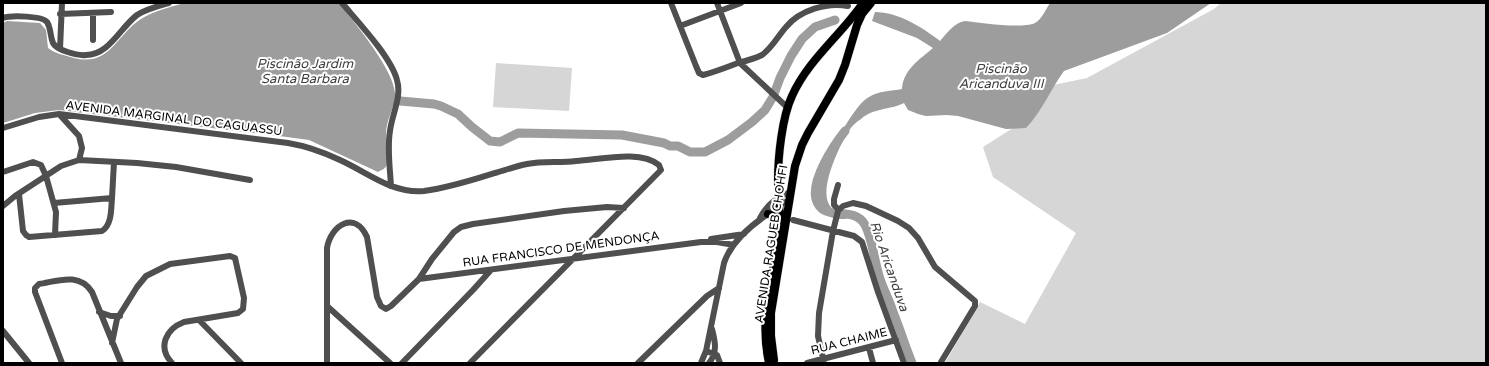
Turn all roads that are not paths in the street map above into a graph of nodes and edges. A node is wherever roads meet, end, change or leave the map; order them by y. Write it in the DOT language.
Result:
graph roads {
  1 [pos="62,3"];
  2 [pos="168,3"];
  3 [pos="342,3"];
  4 [pos="670,3"];
  5 [pos="717,3"];
  6 [pos="742,3"];
  7 [pos="863,3"];
  8 [pos="871,3"];
  9 [pos="848,6"];
  10 [pos="720,11"];
  11 [pos="111,12"];
  12 [pos="60,14"];
  13 [pos="93,14"];
  14 [pos="3,18"];
  15 [pos="680,26"];
  16 [pos="93,40"];
  17 [pos="60,49"];
  18 [pos="740,63"];
  19 [pos="788,108"];
  20 [pos="59,114"];
  21 [pos="3,128"];
  22 [pos="79,160"];
  23 [pos="114,162"];
  24 [pos="3,172"];
  25 [pos="46,176"];
  26 [pos="250,180"];
  27 [pos="838,185"];
  28 [pos="391,186"];
  29 [pos="790,192"];
  30 [pos="19,194"];
  31 [pos="112,198"];
  32 [pos="779,200"];
  33 [pos="788,201"];
  34 [pos="54,203"];
  35 [pos="3,206"];
  36 [pos="624,208"];
  37 [pos="838,211"];
  38 [pos="768,214"];
  39 [pos="760,218"];
  40 [pos="780,220"];
  41 [pos="793,220"];
  42 [pos="833,231"];
  43 [pos="744,234"];
  44 [pos="55,235"];
  45 [pos="706,241"];
  46 [pos="734,245"];
  47 [pos="573,259"];
  48 [pos="490,270"];
  49 [pos="419,279"];
  50 [pos="719,288"];
  51 [pos="327,306"];
  52 [pos="99,312"];
  53 [pos="120,316"];
  54 [pos="199,320"];
  55 [pos="711,327"];
  56 [pos="3,331"];
  57 [pos="896,340"];
  58 [pos="112,343"];
  59 [pos="869,348"];
  60 [pos="706,351"];
  61 [pos="714,354"];
  62 [pos="823,361"];
  63 [pos="940,362"];
  64 [pos="29,363"];
  65 [pos="62,363"];
  66 [pos="121,363"];
  67 [pos="172,363"];
  68 [pos="241,363"];
  69 [pos="327,363"];
  70 [pos="390,363"];
  71 [pos="402,363"];
  72 [pos="470,363"];
  73 [pos="638,363"];
  74 [pos="701,363"];
  75 [pos="709,363"];
  76 [pos="720,363"];
  77 [pos="769,363"];
  78 [pos="774,363"];
  79 [pos="808,363"];
  80 [pos="873,363"];
  81 [pos="904,363"];
  1 -- 12 [label="street"];
  2 -- 17 [label="street"];
  3 -- 28 [label="street"];
  4 -- 15 [label="street"];
  5 -- 10 [label="street"];
  6 -- 10 [label="street"];
  7 -- 19 [label="main road, AVENIDA RAGUEB CHOHFI"];
  8 -- 29 [label="main road, AVENIDA RAGUEB CHOHFI"];
  9 -- 18 [label="street"];
  10 -- 15 [label="street"];
  10 -- 18 [label="street"];
  11 -- 13 [label="street"];
  12 -- 13 [label="street"];
  12 -- 17 [label="street"];
  13 -- 16 [label="street"];
  14 -- 17 [label="street"];
  15 -- 18 [label="street"];
  18 -- 19 [label="street"];
  19 -- 32 [label="main road, AVENIDA RAGUEB CHOHFI"];
  20 -- 21 [label="street, AVENIDA MARGINAL DO CAGUASSU"];
  20 -- 22 [label="street"];
  20 -- 28 [label="street, AVENIDA MARGINAL DO CAGUASSU"];
  22 -- 23 [label="street"];
  22 -- 25 [label="street"];
  23 -- 26 [label="street"];
  23 -- 31 [label="street"];
  24 -- 25 [label="street"];
  25 -- 30 [label="street"];
  25 -- 34 [label="street"];
  27 -- 37 [label="street"];
  28 -- 36 [label="street, AVENIDA MARGINAL DO CAGUASSU"];
  29 -- 32 [label="street"];
  29 -- 33 [label="main road, AVENIDA RAGUEB CHOHFI"];
  30 -- 35 [label="street"];
  30 -- 44 [label="street"];
  31 -- 34 [label="street"];
  31 -- 44 [label="street"];
  32 -- 33 [label="street"];
  32 -- 38 [label="street"];
  32 -- 39 [label="street"];
  32 -- 40 [label="main road, AVENIDA RAGUEB CHOHFI"];
  33 -- 78 [label="main road, AVENIDA RAGUEB CHOHFI"];
  34 -- 44 [label="street"];
  36 -- 47 [label="street"];
  36 -- 49 [label="street"];
  37 -- 42 [label="street"];
  37 -- 63 [label="street"];
  38 -- 39 [label="street"];
  38 -- 40 [label="main road"];
  39 -- 43 [label="street"];
  40 -- 77 [label="main road, AVENIDA RAGUEB CHOHFI"];
  41 -- 42 [label="street"];
  42 -- 57 [label="street"];
  42 -- 62 [label="street"];
  43 -- 45 [label="street, RUA FRANCISCO DE MENDONÇA"];
  43 -- 46 [label="street"];
  45 -- 46 [label="street, RUA FRANCISCO DE MENDONÇA"];
  45 -- 47 [label="street, RUA FRANCISCO DE MENDONÇA"];
  46 -- 50 [label="street"];
  47 -- 48 [label="street, RUA FRANCISCO DE MENDONÇA"];
  47 -- 72 [label="street"];
  48 -- 49 [label="street, RUA FRANCISCO DE MENDONÇA"];
  48 -- 71 [label="street"];
  49 -- 51 [label="street"];
  50 -- 55 [label="street"];
  50 -- 73 [label="street"];
  51 -- 69 [label="street"];
  51 -- 70 [label="street"];
  52 -- 53 [label="street"];
  52 -- 58 [label="street"];
  52 -- 65 [label="street"];
  53 -- 54 [label="street"];
  53 -- 58 [label="street"];
  54 -- 67 [label="street"];
  54 -- 68 [label="street"];
  55 -- 60 [label="street"];
  55 -- 61 [label="street"];
  56 -- 64 [label="street"];
  57 -- 59 [label="street, RUA CHAIME"];
  57 -- 81 [label="street"];
  58 -- 66 [label="street"];
  59 -- 62 [label="street, RUA CHAIME"];
  59 -- 80 [label="street"];
  60 -- 61 [label="street"];
  60 -- 74 [label="street"];
  61 -- 75 [label="street"];
  61 -- 76 [label="street"];
  62 -- 79 [label="street, RUA CHAIME"];
}
